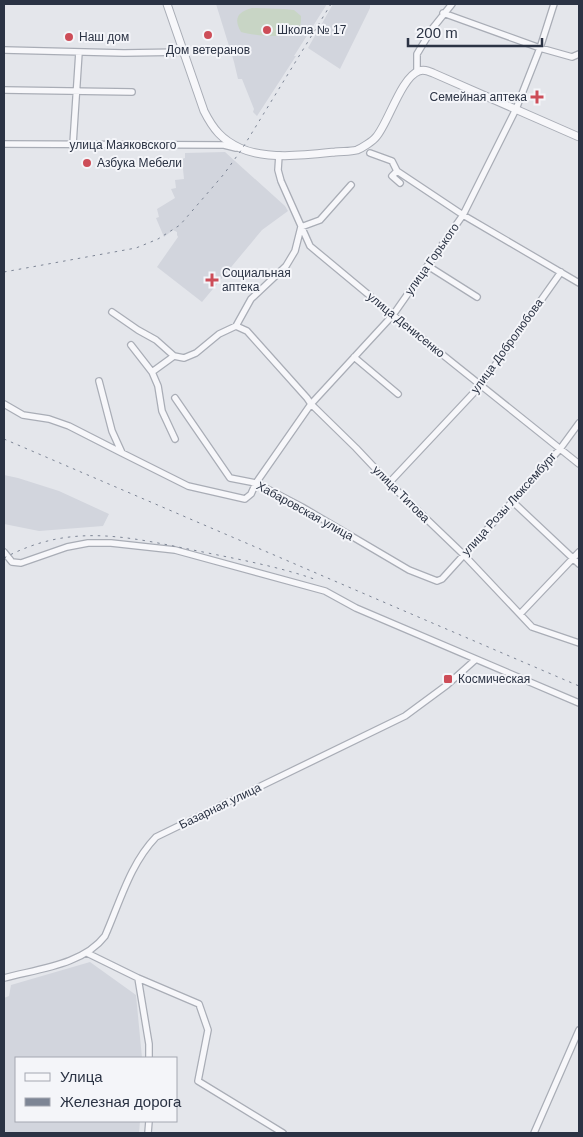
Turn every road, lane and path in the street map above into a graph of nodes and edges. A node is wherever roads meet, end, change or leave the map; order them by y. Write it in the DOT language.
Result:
graph roads {
  1 [pos="167,4"];
  2 [pos="452,4"];
  3 [pos="554,4"];
  4 [pos="443,13"];
  5 [pos="540,48"];
  6 [pos="4,50"];
  7 [pos="79,52"];
  8 [pos="184,52"];
  9 [pos="579,54"];
  10 [pos="417,71"];
  11 [pos="4,90"];
  12 [pos="77,91"];
  13 [pos="132,92"];
  14 [pos="516,109"];
  15 [pos="579,136"];
  16 [pos="4,144"];
  17 [pos="73,144"];
  18 [pos="242,149"];
  19 [pos="370,153"];
  20 [pos="278,155"];
  21 [pos="397,171"];
  22 [pos="400,183"];
  23 [pos="351,184"];
  24 [pos="463,215"];
  25 [pos="301,227"];
  26 [pos="428,266"];
  27 [pos="561,272"];
  28 [pos="579,283"];
  29 [pos="477,297"];
  30 [pos="112,312"];
  31 [pos="392,315"];
  32 [pos="236,326"];
  33 [pos="131,345"];
  34 [pos="174,356"];
  35 [pos="354,357"];
  36 [pos="152,372"];
  37 [pos="100,381"];
  38 [pos="481,385"];
  39 [pos="398,394"];
  40 [pos="174,398"];
  41 [pos="4,404"];
  42 [pos="311,404"];
  43 [pos="579,424"];
  44 [pos="174,439"];
  45 [pos="560,449"];
  46 [pos="122,453"];
  47 [pos="579,464"];
  48 [pos="256,483"];
  49 [pos="388,483"];
  50 [pos="512,501"];
  51 [pos="4,552"];
  52 [pos="579,552"];
  53 [pos="464,554"];
  54 [pos="573,559"];
  55 [pos="579,564"];
  56 [pos="437,581"];
  57 [pos="521,613"];
  58 [pos="579,643"];
  59 [pos="475,660"];
  60 [pos="579,703"];
  61 [pos="88,952"];
  62 [pos="4,978"];
  63 [pos="138,978"];
  64 [pos="579,1030"];
  65 [pos="149,1057"];
  66 [pos="283,1133"];
  67 [pos="534,1133"];
  1 -- 8 [label="street"];
  2 -- 4 [label="street"];
  3 -- 5 [label="street, улица Горького"];
  4 -- 5 [label="street"];
  4 -- 10 [label="street"];
  5 -- 9 [label="street"];
  5 -- 14 [label="street, улица Горького"];
  6 -- 7 [label="street"];
  7 -- 8 [label="street"];
  7 -- 12 [label="street"];
  8 -- 18 [label="street"];
  10 -- 14 [label="street"];
  10 -- 20 [label="street"];
  11 -- 12 [label="street"];
  12 -- 13 [label="street"];
  12 -- 17 [label="street"];
  14 -- 15 [label="street"];
  14 -- 24 [label="street, улица Горького"];
  16 -- 17 [label="street, улица Маяковского"];
  17 -- 18 [label="street, улица Маяковского"];
  18 -- 20 [label="street"];
  19 -- 21 [label="street"];
  20 -- 25 [label="street, улица Денисенко"];
  21 -- 22 [label="street"];
  21 -- 24 [label="street"];
  23 -- 25 [label="street"];
  24 -- 26 [label="street, улица Горького"];
  24 -- 27 [label="street"];
  25 -- 31 [label="street, улица Денисенко"];
  25 -- 32 [label="street"];
  26 -- 29 [label="street"];
  26 -- 31 [label="street, улица Горького"];
  27 -- 28 [label="street"];
  27 -- 38 [label="street, улица Добролюбова"];
  30 -- 34 [label="street"];
  31 -- 35 [label="street, улица Горького"];
  31 -- 38 [label="street, улица Денисенко"];
  32 -- 34 [label="street"];
  32 -- 42 [label="street, улица Титова"];
  33 -- 36 [label="street"];
  34 -- 36 [label="street"];
  35 -- 39 [label="street"];
  35 -- 42 [label="street, улица Горького"];
  36 -- 44 [label="street"];
  37 -- 46 [label="street"];
  38 -- 45 [label="street, улица Денисенко"];
  38 -- 49 [label="street, улица Добролюбова"];
  40 -- 48 [label="street, Хабаровская улица"];
  41 -- 46 [label="street"];
  42 -- 48 [label="street, улица Горького"];
  42 -- 49 [label="street, улица Титова"];
  43 -- 45 [label="street, улица Розы Люксембург"];
  45 -- 47 [label="street, улица Денисенко"];
  45 -- 50 [label="street, улица Розы Люксембург"];
  46 -- 48 [label="street, улица Горького"];
  48 -- 56 [label="street, Хабаровская улица"];
  49 -- 53 [label="street, улица Титова"];
  50 -- 53 [label="street, улица Розы Люксембург"];
  50 -- 54 [label="street"];
  51 -- 59 [label="street"];
  52 -- 54 [label="street"];
  53 -- 56 [label="street, улица Розы Люксембург"];
  53 -- 57 [label="street, улица Титова"];
  54 -- 55 [label="street"];
  54 -- 57 [label="street"];
  57 -- 58 [label="street, улица Титова"];
  59 -- 60 [label="street"];
  59 -- 61 [label="street, Базарная улица"];
  61 -- 62 [label="street, Базарная улица"];
  61 -- 63 [label="street"];
  63 -- 65 [label="street"];
  63 -- 66 [label="street"];
  64 -- 67 [label="street"];
}
